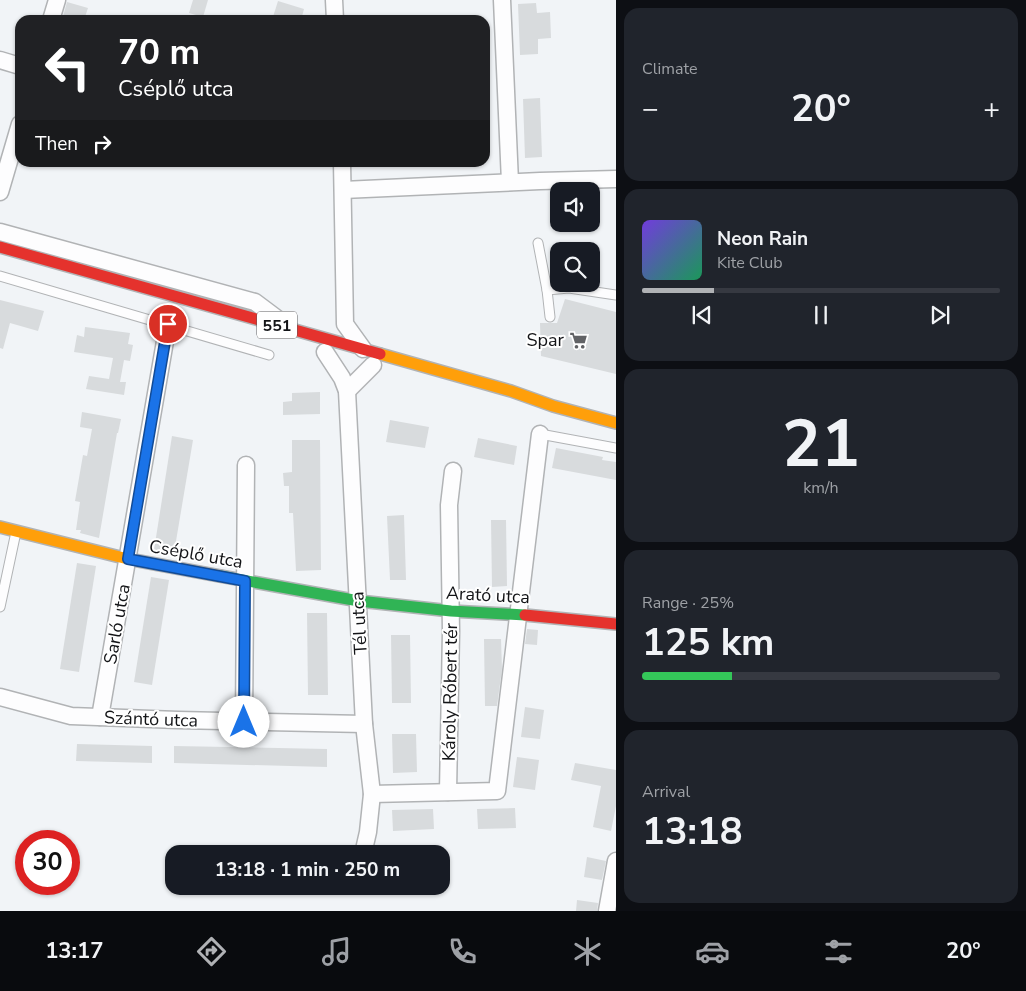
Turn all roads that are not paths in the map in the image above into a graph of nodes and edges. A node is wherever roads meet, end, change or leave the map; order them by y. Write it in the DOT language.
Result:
graph roads {
  1 [pos="57,0"];
  2 [pos="334,0"];
  3 [pos="502,0"];
  4 [pos="52,15"];
  5 [pos="335,15"];
  6 [pos="0,60"];
  7 [pos="15,64"];
  8 [pos="15,141"];
  9 [pos="341,167"];
  10 [pos="616,179"];
  11 [pos="510,182"];
  12 [pos="343,190"];
  13 [pos="0,192"];
  14 [pos="0,232"];
  15 [pos="538,243"];
  16 [pos="0,247"];
  17 [pos="0,256"];
  18 [pos="0,276"];
  19 [pos="76,280"];
  20 [pos="547,290"];
  21 [pos="616,295"];
  22 [pos="550,317"];
  23 [pos="168,324"];
  24 [pos="345,324"];
  25 [pos="291,328"];
  26 [pos="319,346"];
  27 [pos="269,355"];
  28 [pos="360,355"];
  29 [pos="341,356"];
  30 [pos="378,366"];
  31 [pos="430,380"];
  32 [pos="348,391"];
  33 [pos="553,406"];
  34 [pos="616,423"];
  35 [pos="540,434"];
  36 [pos="616,448"];
  37 [pos="246,465"];
  38 [pos="453,471"];
  39 [pos="0,527"];
  40 [pos="16,531"];
  41 [pos="128,559"];
  42 [pos="245,581"];
  43 [pos="359,601"];
  44 [pos="0,607"];
  45 [pos="451,611"];
  46 [pos="518,614"];
  47 [pos="616,624"];
  48 [pos="0,697"];
  49 [pos="100,717"];
  50 [pos="244,722"];
  51 [pos="364,724"];
  52 [pos="448,792"];
  53 [pos="372,794"];
  54 [pos="365,845"];
  55 [pos="616,861"];
  56 [pos="607,911"];
  1 -- 4 [label="street"];
  2 -- 5 [label="street"];
  3 -- 11 [label="street"];
  6 -- 7 [label="street"];
  8 -- 13 [label="street"];
  9 -- 12 [label="street"];
  10 -- 11 [label="street"];
  11 -- 12 [label="street"];
  12 -- 24 [label="street"];
  14 -- 25 [label="street"];
  15 -- 20 [label="lane"];
  16 -- 25 [label="main road, 551"];
  17 -- 19 [label="main road"];
  18 -- 23 [label="lane"];
  20 -- 21 [label="lane"];
  20 -- 22 [label="lane"];
  23 -- 27 [label="lane"];
  23 -- 41 [label="street, Sarló utca"];
  24 -- 26 [label="street"];
  24 -- 28 [label="street"];
  25 -- 26 [label="main road, 551"];
  26 -- 28 [label="main road, 551"];
  26 -- 29 [label="main road, 551"];
  26 -- 32 [label="street, Tél utca"];
  28 -- 30 [label="main road, 551"];
  28 -- 33 [label="main road, 551"];
  30 -- 32 [label="street"];
  31 -- 33 [label="main road, 551"];
  32 -- 43 [label="street, Tél utca"];
  33 -- 34 [label="main road, 551"];
  35 -- 36 [label="lane"];
  35 -- 46 [label="street"];
  37 -- 42 [label="street"];
  38 -- 45 [label="street, Károly Róbert tér"];
  39 -- 40 [label="main road, Cséplő utca"];
  40 -- 41 [label="main road, Cséplő utca"];
  40 -- 44 [label="lane"];
  41 -- 42 [label="main road, Cséplő utca"];
  41 -- 49 [label="street, Sarló utca"];
  42 -- 43 [label="main road, Cséplő utca"];
  42 -- 50 [label="street"];
  43 -- 45 [label="main road, Arató utca"];
  43 -- 51 [label="street, Tél utca"];
  45 -- 46 [label="main road, Arató utca"];
  45 -- 52 [label="street, Károly Róbert tér"];
  46 -- 47 [label="main road, Arató utca"];
  46 -- 52 [label="street"];
  48 -- 49 [label="street, Szántó utca"];
  49 -- 50 [label="street, Szántó utca"];
  50 -- 51 [label="street, Szántó utca"];
  51 -- 53 [label="street, Tél utca"];
  52 -- 53 [label="street"];
  53 -- 54 [label="street, Tél utca"];
  55 -- 56 [label="street"];
}
